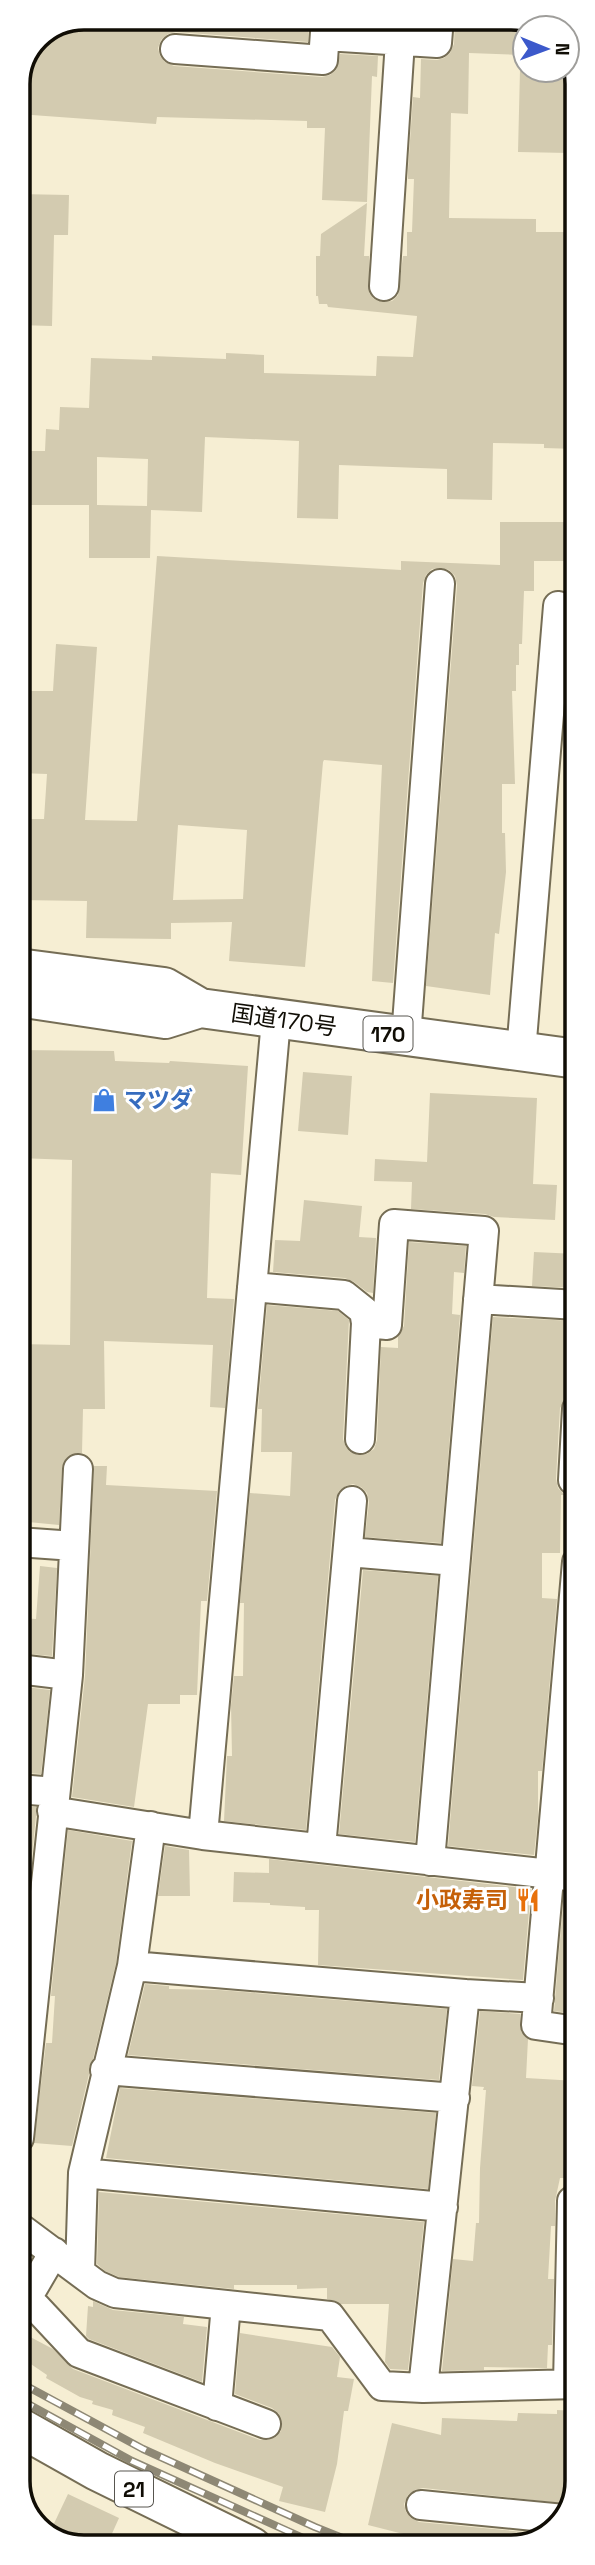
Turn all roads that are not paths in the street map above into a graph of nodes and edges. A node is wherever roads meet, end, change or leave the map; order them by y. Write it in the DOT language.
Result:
graph roads {
  1 [pos="326,30"];
  2 [pos="342,30"];
  3 [pos="438,30"];
  4 [pos="400,41"];
  5 [pos="175,49"];
  6 [pos="384,286"];
  7 [pos="440,584"];
  8 [pos="558,606"];
  9 [pos="30,970"];
  10 [pos="30,999"];
  11 [pos="183,1014"];
  12 [pos="30,1018"];
  13 [pos="276,1020"];
  14 [pos="406,1037"];
  15 [pos="521,1052"];
  16 [pos="565,1058"];
  17 [pos="252,1287"];
  18 [pos="478,1298"];
  19 [pos="565,1304"];
  20 [pos="366,1323"];
  21 [pos="360,1440"];
  22 [pos="79,1469"];
  23 [pos="352,1501"];
  24 [pos="30,1543"];
  25 [pos="74,1546"];
  26 [pos="348,1552"];
  27 [pos="456,1561"];
  28 [pos="30,1670"];
  29 [pos="68,1675"];
  30 [pos="30,1794"];
  31 [pos="54,1802"];
  32 [pos="151,1826"];
  33 [pos="203,1835"];
  34 [pos="321,1848"];
  35 [pos="565,1852"];
  36 [pos="430,1861"];
  37 [pos="564,1876"];
  38 [pos="132,1966"];
  39 [pos="465,1994"];
  40 [pos="539,1997"];
  41 [pos="565,2029"];
  42 [pos="30,2032"];
  43 [pos="105,2070"];
  44 [pos="455,2098"];
  45 [pos="83,2173"];
  46 [pos="443,2207"];
  47 [pos="30,2235"];
  48 [pos="54,2252"];
  49 [pos="80,2271"];
  50 [pos="30,2286"];
  51 [pos="30,2303"];
  52 [pos="226,2305"];
  53 [pos="565,2384"];
  54 [pos="423,2388"];
  55 [pos="217,2406"];
  56 [pos="266,2424"];
  57 [pos="30,2440"];
  58 [pos="421,2505"];
  59 [pos="551,2518"];
  60 [pos="228,2535"];
  1 -- 5 [label="street"];
  2 -- 4 [label="street"];
  3 -- 4 [label="street"];
  4 -- 6 [label="street"];
  7 -- 14 [label="street"];
  8 -- 15 [label="street"];
  9 -- 11 [label="main road, 国道170号"];
  10 -- 11 [label="main road, 国道170号 / 170"];
  11 -- 12 [label="main road, 170"];
  11 -- 13 [label="main road, 国道170号 / 170"];
  13 -- 14 [label="main road, 国道170号 / 170"];
  13 -- 17 [label="street"];
  14 -- 15 [label="main road, 国道170号 / 170"];
  15 -- 16 [label="main road, 国道170号 / 170"];
  17 -- 20 [label="street"];
  17 -- 33 [label="street"];
  18 -- 19 [label="street"];
  18 -- 20 [label="street"];
  18 -- 27 [label="street"];
  20 -- 21 [label="street"];
  22 -- 25 [label="street"];
  23 -- 26 [label="street"];
  24 -- 25 [label="street"];
  25 -- 29 [label="street"];
  26 -- 27 [label="street"];
  26 -- 34 [label="street"];
  27 -- 36 [label="street"];
  28 -- 29 [label="street"];
  29 -- 31 [label="street"];
  30 -- 31 [label="street"];
  31 -- 32 [label="street"];
  31 -- 42 [label="street"];
  32 -- 33 [label="street"];
  32 -- 38 [label="street"];
  33 -- 34 [label="street"];
  34 -- 36 [label="street"];
  35 -- 37 [label="street"];
  36 -- 37 [label="street"];
  37 -- 40 [label="street"];
  38 -- 39 [label="street"];
  38 -- 43 [label="street"];
  39 -- 40 [label="street"];
  39 -- 44 [label="street"];
  40 -- 41 [label="street"];
  43 -- 44 [label="street"];
  43 -- 45 [label="street"];
  44 -- 46 [label="street"];
  45 -- 46 [label="street"];
  45 -- 49 [label="street"];
  46 -- 54 [label="street"];
  47 -- 48 [label="street"];
  48 -- 49 [label="street"];
  48 -- 50 [label="street"];
  49 -- 52 [label="street"];
  51 -- 55 [label="street"];
  52 -- 54 [label="street"];
  52 -- 55 [label="street"];
  53 -- 54 [label="street"];
  55 -- 56 [label="street"];
  57 -- 60 [label="main road, 21"];
  58 -- 59 [label="street"];
}
